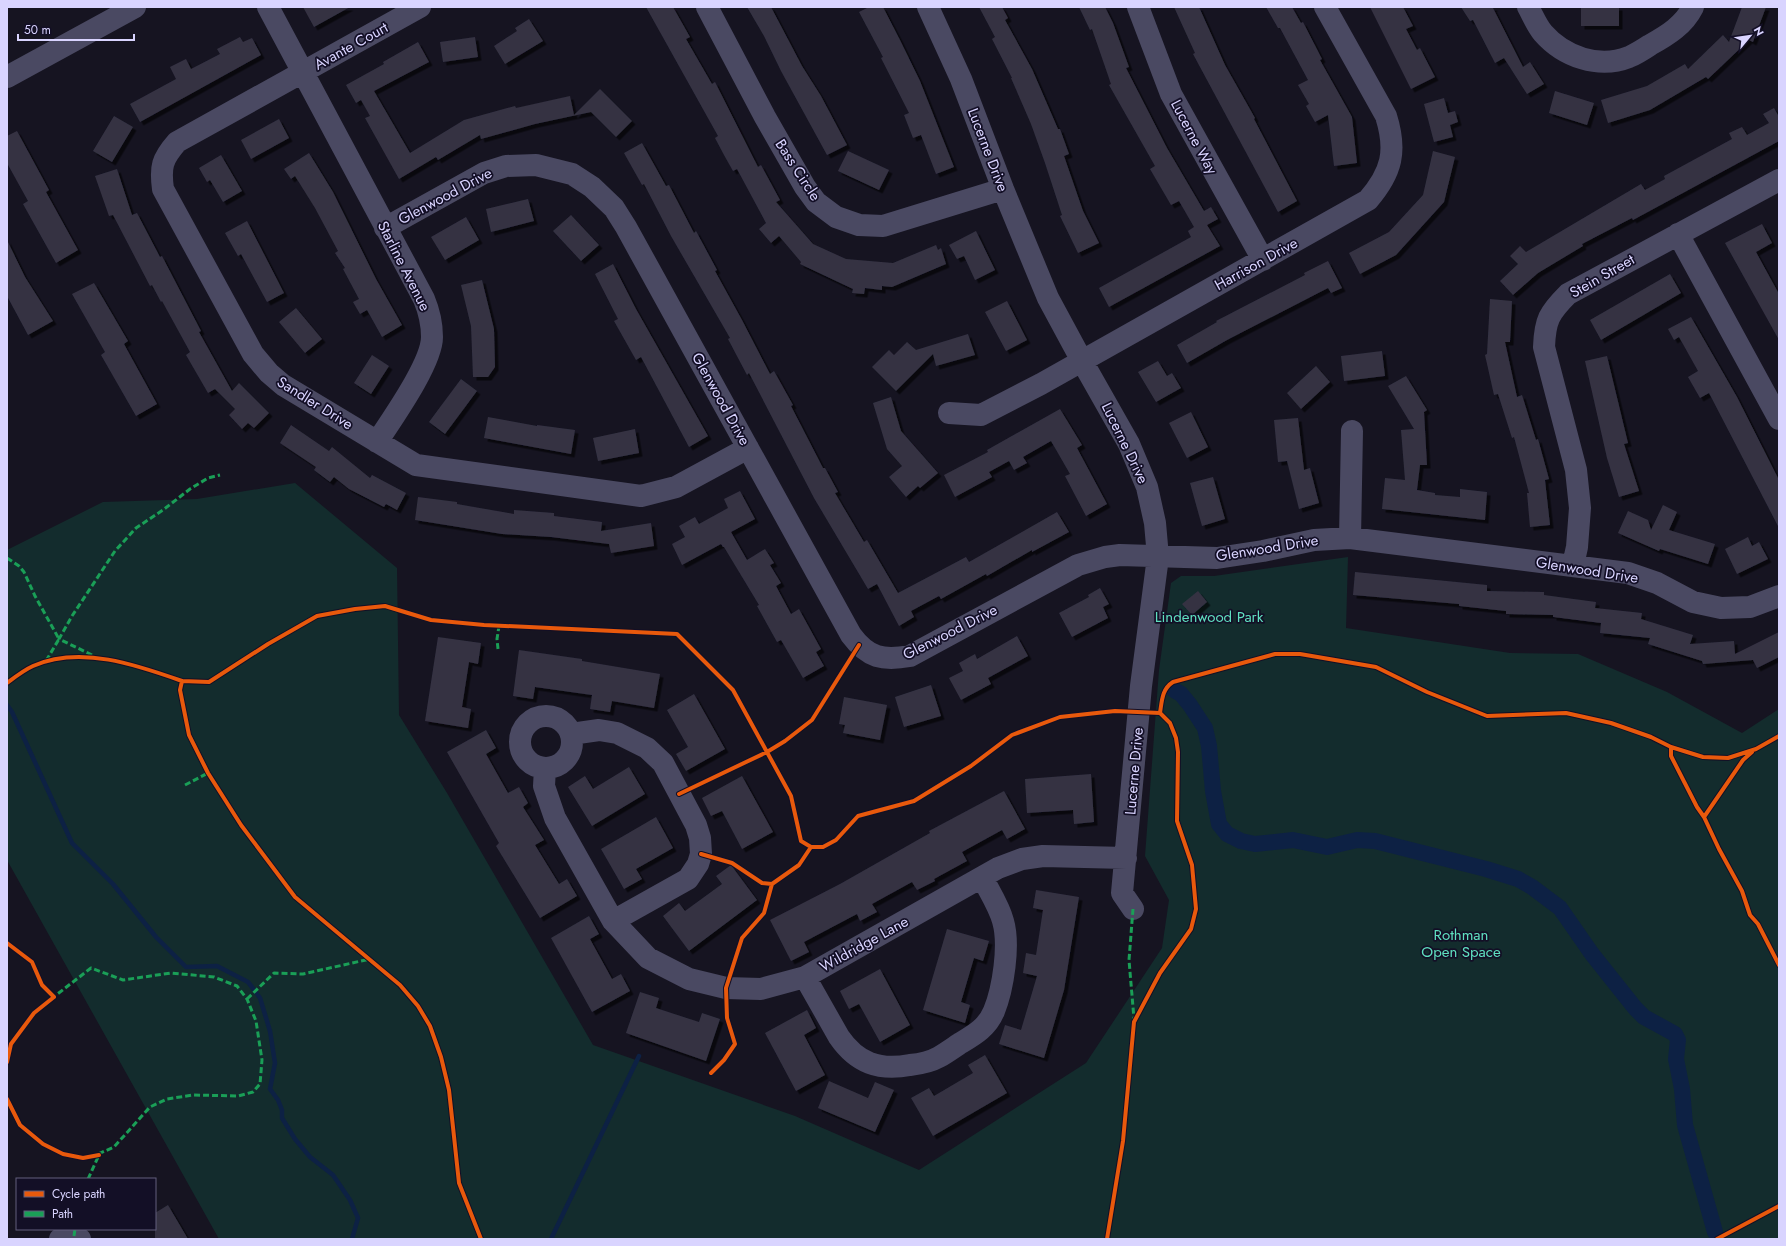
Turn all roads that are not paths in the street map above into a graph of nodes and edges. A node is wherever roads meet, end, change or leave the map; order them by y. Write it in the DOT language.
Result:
graph roads {
  1 [pos="135,7"];
  2 [pos="268,7"];
  3 [pos="420,7"];
  4 [pos="707,7"];
  5 [pos="928,7"];
  6 [pos="1138,7"];
  7 [pos="1325,7"];
  8 [pos="1528,7"];
  9 [pos="1693,7"];
  10 [pos="302,72"];
  11 [pos="7,77"];
  12 [pos="1779,180"];
  13 [pos="1003,189"];
  14 [pos="385,228"];
  15 [pos="1678,234"];
  16 [pos="1262,260"];
  17 [pos="1082,361"];
  18 [pos="949,413"];
  19 [pos="1779,419"];
  20 [pos="1352,432"];
  21 [pos="378,442"];
  22 [pos="748,448"];
  23 [pos="1350,538"];
  24 [pos="1158,556"];
  25 [pos="1573,565"];
  26 [pos="1779,596"];
  27 [pos="571,734"];
  28 [pos="545,768"];
  29 [pos="1126,858"];
  30 [pos="982,877"];
  31 [pos="1133,909"];
  32 [pos="613,921"];
  33 [pos="805,977"];
  1 -- 11 [label="street"];
  2 -- 10 [label="street, Starline Avenue"];
  3 -- 10 [label="street, Avante Court"];
  4 -- 13 [label="street, Bass Circle"];
  5 -- 13 [label="street, Lucerne Drive"];
  6 -- 16 [label="street, Lucerne Way"];
  7 -- 16 [label="street, Harrison Drive"];
  8 -- 9 [label="street"];
  10 -- 14 [label="street, Starline Avenue"];
  10 -- 21 [label="street, Sandler Drive"];
  12 -- 15 [label="street, Stein Street"];
  13 -- 17 [label="street, Lucerne Drive"];
  14 -- 21 [label="street, Starline Avenue"];
  14 -- 22 [label="street, Glenwood Drive"];
  15 -- 19 [label="street"];
  15 -- 25 [label="street, Stein Street"];
  16 -- 17 [label="street, Harrison Drive"];
  17 -- 18 [label="street, Harrison Drive"];
  17 -- 24 [label="street, Lucerne Drive"];
  20 -- 23 [label="street"];
  21 -- 22 [label="street, Sandler Drive"];
  22 -- 24 [label="street, Glenwood Drive"];
  23 -- 24 [label="street, Glenwood Drive"];
  23 -- 25 [label="street, Glenwood Drive"];
  24 -- 29 [label="street, Lucerne Drive"];
  25 -- 26 [label="street, Glenwood Drive"];
  27 -- 28 [label="street"];
  27 -- 28 [label="street"];
  27 -- 32 [label="street"];
  28 -- 32 [label="street, Wildridge Lane"];
  29 -- 30 [label="street, Wildridge Lane"];
  29 -- 31 [label="street, Lucerne Drive"];
  30 -- 33 [label="street, Wildridge Lane"];
  30 -- 33 [label="street"];
  32 -- 33 [label="street, Wildridge Lane"];
}
